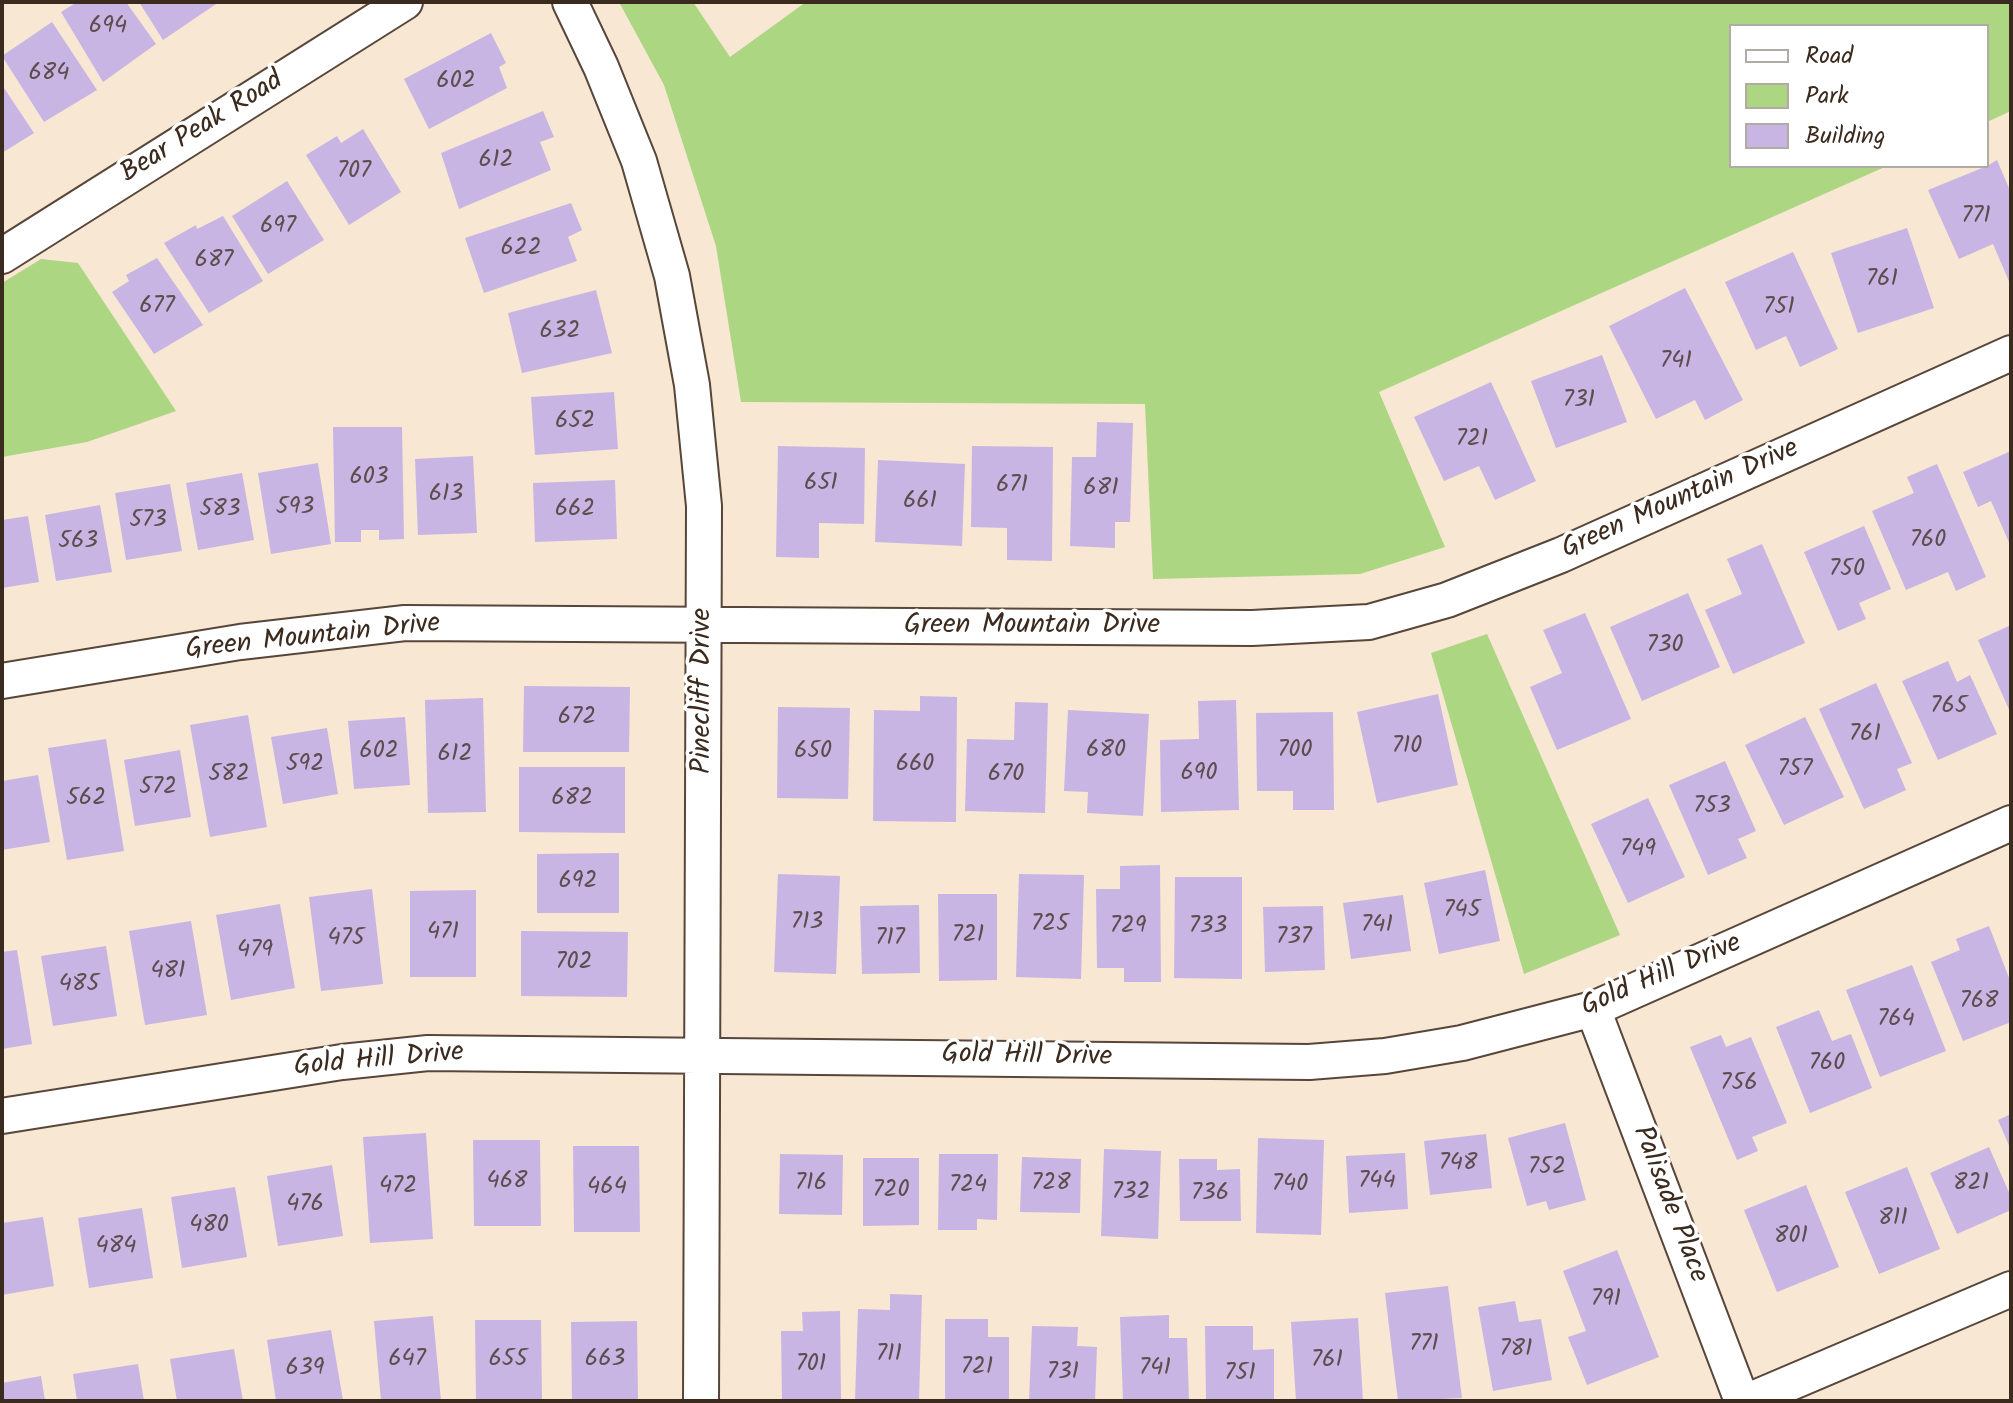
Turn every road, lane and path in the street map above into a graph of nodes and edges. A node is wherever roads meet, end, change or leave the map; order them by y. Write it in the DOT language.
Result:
graph roads {
  1 [pos="405,2"];
  2 [pos="570,2"];
  3 [pos="2,256"];
  4 [pos="2011,353"];
  5 [pos="705,626"];
  6 [pos="2,681"];
  7 [pos="2011,823"];
  8 [pos="1593,1009"];
  9 [pos="701,1055"];
  10 [pos="2,1116"];
  11 [pos="2011,1289"];
  12 [pos="701,1401"];
  13 [pos="1742,1401"];
  14 [pos="1748,1401"];
  1 -- 3 [label="street, Bear Peak Road"];
  2 -- 5 [label="street, Pinecliff Drive"];
  4 -- 5 [label="street, Green Mountain Drive"];
  5 -- 6 [label="street, Green Mountain Drive"];
  5 -- 9 [label="street, Pinecliff Drive"];
  7 -- 8 [label="street, Gold Hill Drive"];
  8 -- 9 [label="street, Gold Hill Drive"];
  8 -- 13 [label="street, Palisade Place"];
  9 -- 10 [label="street, Gold Hill Drive"];
  9 -- 12 [label="street, Pinecliff Drive"];
  11 -- 14 [label="street"];
}
